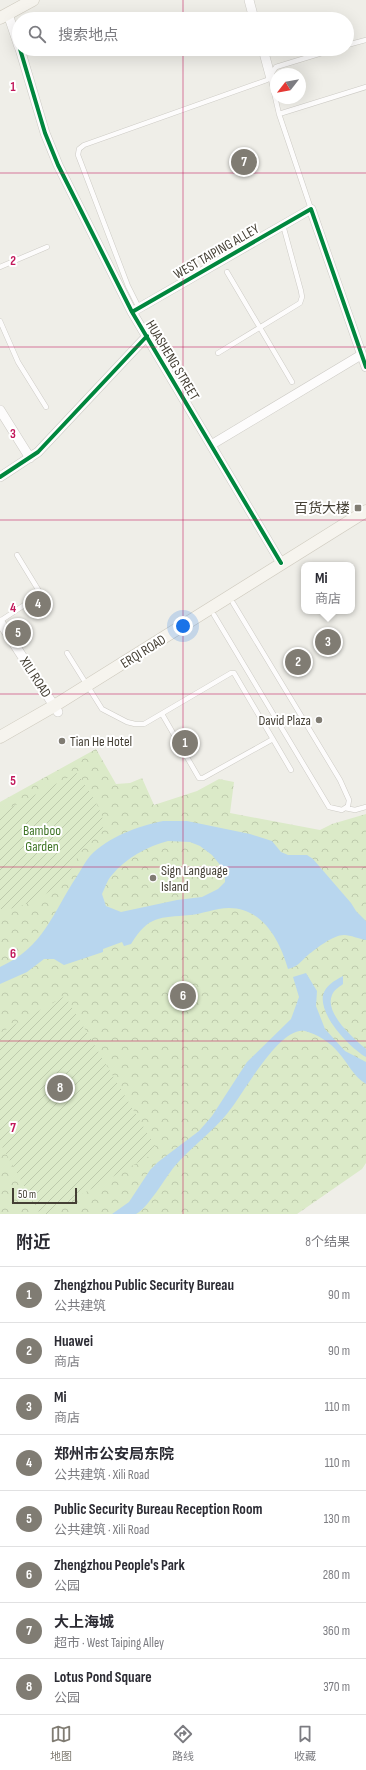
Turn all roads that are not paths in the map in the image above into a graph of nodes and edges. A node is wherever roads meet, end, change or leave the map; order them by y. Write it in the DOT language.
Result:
graph roads {
  1 [pos="33,0"];
  2 [pos="249,0"];
  3 [pos="252,12"];
  4 [pos="4,16"];
  5 [pos="12,33"];
  6 [pos="366,40"];
  7 [pos="354,44"];
  8 [pos="22,56"];
  9 [pos="265,56"];
  10 [pos="313,56"];
  11 [pos="275,68"];
  12 [pos="270,75"];
  13 [pos="366,87"];
  14 [pos="277,104"];
  15 [pos="279,114"];
  16 [pos="311,209"];
  17 [pos="283,225"];
  18 [pos="47,247"];
  19 [pos="0,267"];
  20 [pos="227,272"];
  21 [pos="136,310"];
  22 [pos="0,321"];
  23 [pos="259,328"];
  24 [pos="147,336"];
  25 [pos="218,353"];
  26 [pos="361,355"];
  27 [pos="366,367"];
  28 [pos="292,382"];
  29 [pos="46,406"];
  30 [pos="0,410"];
  31 [pos="211,445"];
  32 [pos="30,458"];
  33 [pos="0,477"];
  34 [pos="366,511"];
  35 [pos="366,520"];
  36 [pos="17,555"];
  37 [pos="281,563"];
  38 [pos="233,603"];
  39 [pos="214,615"];
  40 [pos="0,621"];
  41 [pos="67,653"];
  42 [pos="89,689"];
  43 [pos="56,709"];
  44 [pos="162,714"];
  45 [pos="0,737"];
  46 [pos="273,739"];
  47 [pos="0,746"];
  48 [pos="291,770"];
  49 [pos="366,807"];
  50 [pos="345,808"];
  1 -- 4 [label="main road"];
  2 -- 3 [label="street"];
  4 -- 5 [label="street, HUASHENG STREET"];
  6 -- 7 [label="lane"];
  8 -- 21 [label="street, HUASHENG STREET"];
  9 -- 12 [label="street"];
  10 -- 11 [label="lane"];
  12 -- 21 [label="lane"];
  13 -- 15 [label="lane"];
  14 -- 15 [label="lane"];
  15 -- 16 [label="lane"];
  16 -- 17 [label="street, WEST TAIPING ALLEY"];
  16 -- 26 [label="street"];
  17 -- 21 [label="street, WEST TAIPING ALLEY"];
  17 -- 23 [label="lane"];
  18 -- 19 [label="lane"];
  20 -- 23 [label="lane"];
  21 -- 24 [label="street, HUASHENG STREET"];
  22 -- 29 [label="lane"];
  23 -- 25 [label="lane"];
  23 -- 28 [label="lane"];
  24 -- 31 [label="street, HUASHENG STREET"];
  24 -- 32 [label="street"];
  26 -- 27 [label="street"];
  26 -- 31 [label="street"];
  30 -- 32 [label="street"];
  31 -- 37 [label="street, HUASHENG STREET"];
  32 -- 33 [label="street"];
  34 -- 37 [label="main road, ERQI ROAD"];
  35 -- 38 [label="main road, ERQI ROAD"];
  36 -- 40 [label="lane"];
  37 -- 42 [label="main road, ERQI ROAD"];
  38 -- 39 [label="main road, ERQI ROAD"];
  38 -- 50 [label="lane"];
  39 -- 42 [label="main road, ERQI ROAD"];
  39 -- 50 [label="lane"];
  40 -- 43 [label="street, XILI ROAD"];
  41 -- 42 [label="lane"];
  42 -- 43 [label="main road, ERQI ROAD"];
  42 -- 44 [label="lane"];
  43 -- 45 [label="main road, ERQI ROAD"];
  43 -- 47 [label="main road, ERQI ROAD"];
  44 -- 46 [label="lane"];
  44 -- 46 [label="lane"];
  46 -- 48 [label="lane"];
  49 -- 50 [label="lane"];
}
